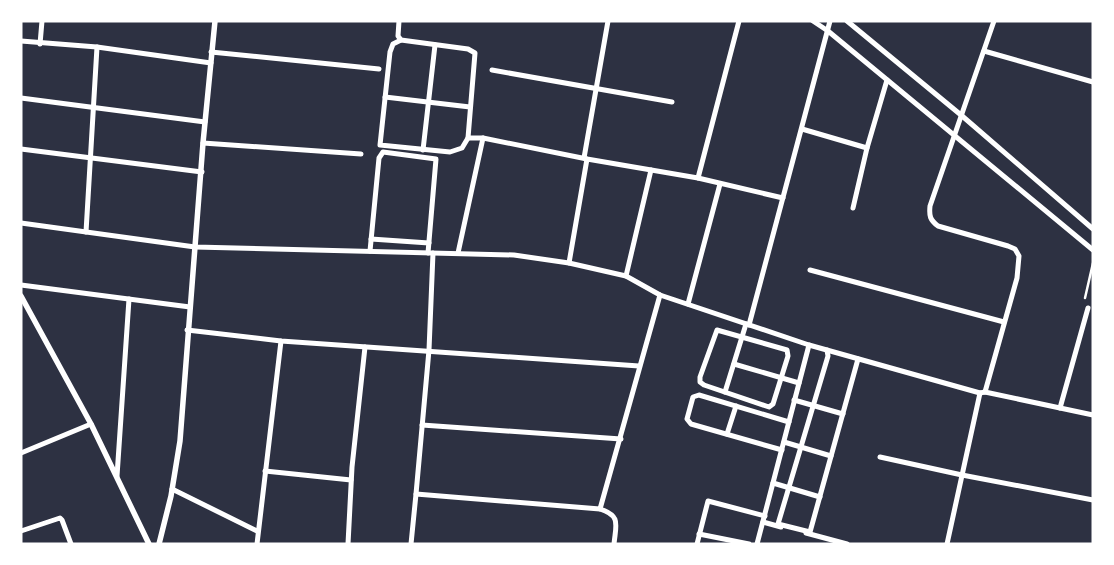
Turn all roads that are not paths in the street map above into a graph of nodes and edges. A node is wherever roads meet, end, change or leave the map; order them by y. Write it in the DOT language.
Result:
graph roads {
  1 [pos="42,21"];
  2 [pos="215,21"];
  3 [pos="399,21"];
  4 [pos="608,21"];
  5 [pos="739,21"];
  6 [pos="813,21"];
  7 [pos="830,21"];
  8 [pos="848,21"];
  9 [pos="994,21"];
  10 [pos="828,32"];
  11 [pos="401,40"];
  12 [pos="21,41"];
  13 [pos="40,44"];
  14 [pos="435,45"];
  15 [pos="96,47"];
  16 [pos="984,51"];
  17 [pos="212,52"];
  18 [pos="211,63"];
  19 [pos="379,69"];
  20 [pos="492,70"];
  21 [pos="887,80"];
  22 [pos="1093,82"];
  23 [pos="595,88"];
  24 [pos="385,97"];
  25 [pos="21,98"];
  26 [pos="428,102"];
  27 [pos="672,102"];
  28 [pos="94,107"];
  29 [pos="470,107"];
  30 [pos="961,115"];
  31 [pos="205,122"];
  32 [pos="802,129"];
  33 [pos="954,136"];
  34 [pos="468,138"];
  35 [pos="483,138"];
  36 [pos="203,142"];
  37 [pos="867,148"];
  38 [pos="21,149"];
  39 [pos="422,150"];
  40 [pos="361,154"];
  41 [pos="92,158"];
  42 [pos="586,159"];
  43 [pos="651,170"];
  44 [pos="202,172"];
  45 [pos="698,178"];
  46 [pos="720,184"];
  47 [pos="783,198"];
  48 [pos="853,208"];
  49 [pos="21,223"];
  50 [pos="1093,229"];
  51 [pos="86,232"];
  52 [pos="371,239"];
  53 [pos="429,244"];
  54 [pos="195,246"];
  55 [pos="1093,250"];
  56 [pos="370,251"];
  57 [pos="431,253"];
  58 [pos="458,253"];
  59 [pos="569,263"];
  60 [pos="1093,263"];
  61 [pos="810,270"];
  62 [pos="626,276"];
  63 [pos="21,285"];
  64 [pos="660,295"];
  65 [pos="21,296"];
  66 [pos="1085,298"];
  67 [pos="129,299"];
  68 [pos="688,304"];
  69 [pos="190,307"];
  70 [pos="1088,308"];
  71 [pos="1004,322"];
  72 [pos="747,324"];
  73 [pos="187,330"];
  74 [pos="742,337"];
  75 [pos="281,341"];
  76 [pos="808,345"];
  77 [pos="365,347"];
  78 [pos="429,350"];
  79 [pos="827,350"];
  80 [pos="858,359"];
  81 [pos="734,364"];
  82 [pos="639,366"];
  83 [pos="781,378"];
  84 [pos="799,383"];
  85 [pos="725,392"];
  86 [pos="982,392"];
  87 [pos="794,400"];
  88 [pos="813,405"];
  89 [pos="736,406"];
  90 [pos="1060,408"];
  91 [pos="843,414"];
  92 [pos="1093,415"];
  93 [pos="789,422"];
  94 [pos="91,424"];
  95 [pos="422,425"];
  96 [pos="727,434"];
  97 [pos="621,438"];
  98 [pos="784,442"];
  99 [pos="801,447"];
  100 [pos="782,450"];
  101 [pos="21,453"];
  102 [pos="831,456"];
  103 [pos="880,457"];
  104 [pos="264,471"];
  105 [pos="962,476"];
  106 [pos="116,477"];
  107 [pos="351,480"];
  108 [pos="773,483"];
  109 [pos="789,488"];
  110 [pos="172,489"];
  111 [pos="416,494"];
  112 [pos="820,497"];
  113 [pos="1093,500"];
  114 [pos="600,509"];
  115 [pos="765,516"];
  116 [pos="763,522"];
  117 [pos="21,531"];
  118 [pos="257,532"];
  119 [pos="699,534"];
  120 [pos="71,544"];
  121 [pos="149,544"];
  122 [pos="159,544"];
  123 [pos="257,544"];
  124 [pos="348,544"];
  125 [pos="411,544"];
  126 [pos="614,544"];
  127 [pos="697,544"];
  128 [pos="749,544"];
  129 [pos="757,544"];
  130 [pos="847,544"];
  131 [pos="947,544"];
  1 -- 13 [label="street"];
  2 -- 17 [label="street"];
  3 -- 11 [label="street"];
  4 -- 23 [label="street"];
  5 -- 45 [label="street"];
  6 -- 10 [label="street"];
  7 -- 10 [label="street"];
  8 -- 30 [label="street"];
  9 -- 16 [label="street"];
  10 -- 21 [label="street"];
  10 -- 32 [label="street"];
  11 -- 14 [label="street"];
  11 -- 24 [label="street"];
  12 -- 13 [label="street"];
  13 -- 15 [label="street"];
  14 -- 26 [label="street"];
  14 -- 29 [label="street"];
  15 -- 18 [label="street"];
  15 -- 28 [label="street"];
  16 -- 22 [label="street"];
  16 -- 30 [label="street"];
  17 -- 18 [label="street"];
  17 -- 19 [label="street"];
  18 -- 31 [label="street"];
  20 -- 23 [label="street"];
  21 -- 33 [label="street"];
  21 -- 37 [label="street"];
  23 -- 27 [label="street"];
  23 -- 42 [label="street"];
  24 -- 26 [label="street"];
  24 -- 39 [label="street"];
  25 -- 28 [label="street"];
  26 -- 29 [label="street"];
  26 -- 39 [label="street"];
  28 -- 31 [label="street"];
  28 -- 41 [label="street"];
  29 -- 34 [label="street"];
  30 -- 33 [label="street"];
  30 -- 50 [label="street"];
  31 -- 36 [label="street"];
  32 -- 37 [label="street"];
  32 -- 47 [label="street"];
  33 -- 55 [label="street"];
  33 -- 71 [label="street"];
  34 -- 35 [label="street"];
  34 -- 39 [label="street"];
  35 -- 42 [label="street"];
  35 -- 58 [label="street"];
  36 -- 40 [label="street"];
  36 -- 44 [label="street"];
  37 -- 48 [label="street"];
  38 -- 41 [label="street"];
  41 -- 44 [label="street"];
  41 -- 51 [label="street"];
  42 -- 43 [label="street"];
  42 -- 59 [label="street"];
  43 -- 45 [label="street"];
  43 -- 62 [label="street"];
  44 -- 54 [label="street"];
  45 -- 46 [label="street"];
  46 -- 47 [label="street"];
  46 -- 68 [label="street"];
  47 -- 72 [label="street"];
  49 -- 51 [label="street"];
  51 -- 54 [label="street"];
  52 -- 53 [label="street"];
  52 -- 53 [label="street"];
  52 -- 56 [label="street"];
  53 -- 57 [label="street"];
  54 -- 56 [label="street"];
  54 -- 69 [label="street"];
  56 -- 57 [label="street"];
  57 -- 58 [label="street"];
  57 -- 78 [label="street"];
  58 -- 59 [label="street"];
  59 -- 62 [label="street"];
  60 -- 66 [label="lane"];
  61 -- 71 [label="street"];
  62 -- 64 [label="street"];
  63 -- 67 [label="street"];
  64 -- 68 [label="street"];
  64 -- 82 [label="street"];
  65 -- 94 [label="street"];
  67 -- 69 [label="street"];
  67 -- 106 [label="street"];
  68 -- 72 [label="street"];
  69 -- 73 [label="street"];
  70 -- 90 [label="street"];
  71 -- 86 [label="street"];
  72 -- 74 [label="street"];
  72 -- 76 [label="street"];
  73 -- 75 [label="street"];
  73 -- 110 [label="street"];
  74 -- 81 [label="street"];
  74 -- 83 [label="street"];
  74 -- 85 [label="street"];
  75 -- 77 [label="street"];
  75 -- 104 [label="street"];
  76 -- 79 [label="street"];
  76 -- 84 [label="street"];
  77 -- 78 [label="street"];
  77 -- 107 [label="street"];
  78 -- 82 [label="street"];
  78 -- 95 [label="street"];
  79 -- 80 [label="street"];
  79 -- 88 [label="street"];
  80 -- 86 [label="street"];
  80 -- 91 [label="street"];
  81 -- 83 [label="street"];
  81 -- 85 [label="street"];
  82 -- 97 [label="street"];
  83 -- 84 [label="street"];
  83 -- 85 [label="street"];
  84 -- 87 [label="street"];
  86 -- 90 [label="street"];
  86 -- 105 [label="street"];
  87 -- 88 [label="street"];
  87 -- 93 [label="street"];
  88 -- 91 [label="street"];
  88 -- 99 [label="street"];
  89 -- 93 [label="street"];
  89 -- 96 [label="street"];
  89 -- 96 [label="street"];
  90 -- 92 [label="street"];
  91 -- 102 [label="street"];
  93 -- 98 [label="street"];
  94 -- 101 [label="street"];
  94 -- 106 [label="street"];
  95 -- 97 [label="street"];
  95 -- 111 [label="street"];
  96 -- 100 [label="street"];
  97 -- 114 [label="street"];
  98 -- 99 [label="street"];
  98 -- 100 [label="street"];
  99 -- 102 [label="street"];
  99 -- 109 [label="street"];
  100 -- 108 [label="street"];
  102 -- 112 [label="street"];
  103 -- 105 [label="street"];
  104 -- 107 [label="street"];
  104 -- 118 [label="street"];
  105 -- 113 [label="street"];
  105 -- 131 [label="street"];
  106 -- 121 [label="street"];
  107 -- 124 [label="street"];
  108 -- 109 [label="street"];
  108 -- 115 [label="street"];
  109 -- 112 [label="street"];
  109 -- 112 [label="street"];
  110 -- 118 [label="street"];
  110 -- 122 [label="street"];
  111 -- 114 [label="street"];
  111 -- 125 [label="street"];
  114 -- 126 [label="street"];
  115 -- 116 [label="street"];
  115 -- 119 [label="street"];
  116 -- 129 [label="street"];
  116 -- 130 [label="street"];
  117 -- 120 [label="street"];
  118 -- 123 [label="street"];
  119 -- 127 [label="street"];
  119 -- 128 [label="street"];
}
